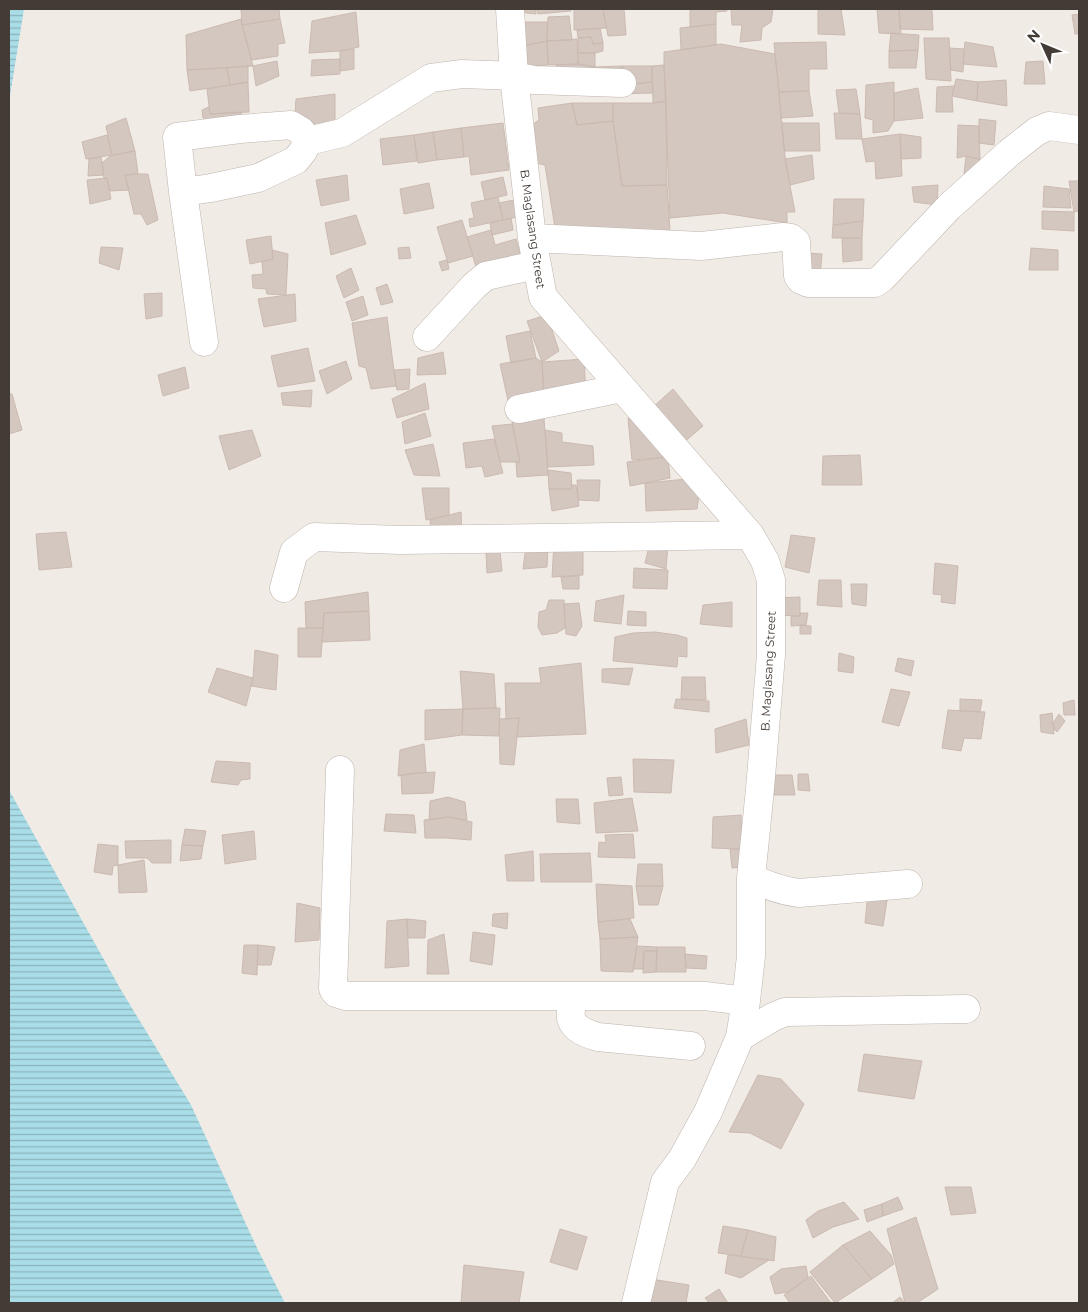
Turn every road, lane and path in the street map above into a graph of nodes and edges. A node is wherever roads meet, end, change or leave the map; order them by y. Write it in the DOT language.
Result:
graph roads {
  1 [pos="510,9"];
  2 [pos="514,76"];
  3 [pos="622,83"];
  4 [pos="1079,130"];
  5 [pos="308,141"];
  6 [pos="183,192"];
  7 [pos="532,238"];
  8 [pos="536,265"];
  9 [pos="427,337"];
  10 [pos="204,342"];
  11 [pos="622,388"];
  12 [pos="519,409"];
  13 [pos="750,535"];
  14 [pos="284,588"];
  15 [pos="340,770"];
  16 [pos="751,878"];
  17 [pos="908,884"];
  18 [pos="572,996"];
  19 [pos="746,1001"];
  20 [pos="966,1009"];
  21 [pos="740,1038"];
  22 [pos="691,1046"];
  23 [pos="636,1303"];
  1 -- 2 [label="street, B. Maglasang Street"];
  2 -- 3 [label="street"];
  2 -- 5 [label="street"];
  2 -- 7 [label="street, B. Maglasang Street"];
  4 -- 7 [label="street"];
  5 -- 6 [label="street"];
  5 -- 6 [label="street"];
  6 -- 10 [label="street"];
  7 -- 8 [label="street, B. Maglasang Street"];
  8 -- 9 [label="street"];
  8 -- 11 [label="street, B. Maglasang Street"];
  11 -- 12 [label="street"];
  11 -- 13 [label="street, B. Maglasang Street"];
  13 -- 14 [label="street"];
  13 -- 16 [label="street, B. Maglasang Street"];
  15 -- 18 [label="street"];
  16 -- 17 [label="street"];
  16 -- 19 [label="street, B. Maglasang Street"];
  18 -- 19 [label="street"];
  18 -- 22 [label="street"];
  19 -- 21 [label="street, B. Maglasang Street"];
  20 -- 21 [label="street"];
  21 -- 23 [label="street, B. Maglasang Street"];
}
